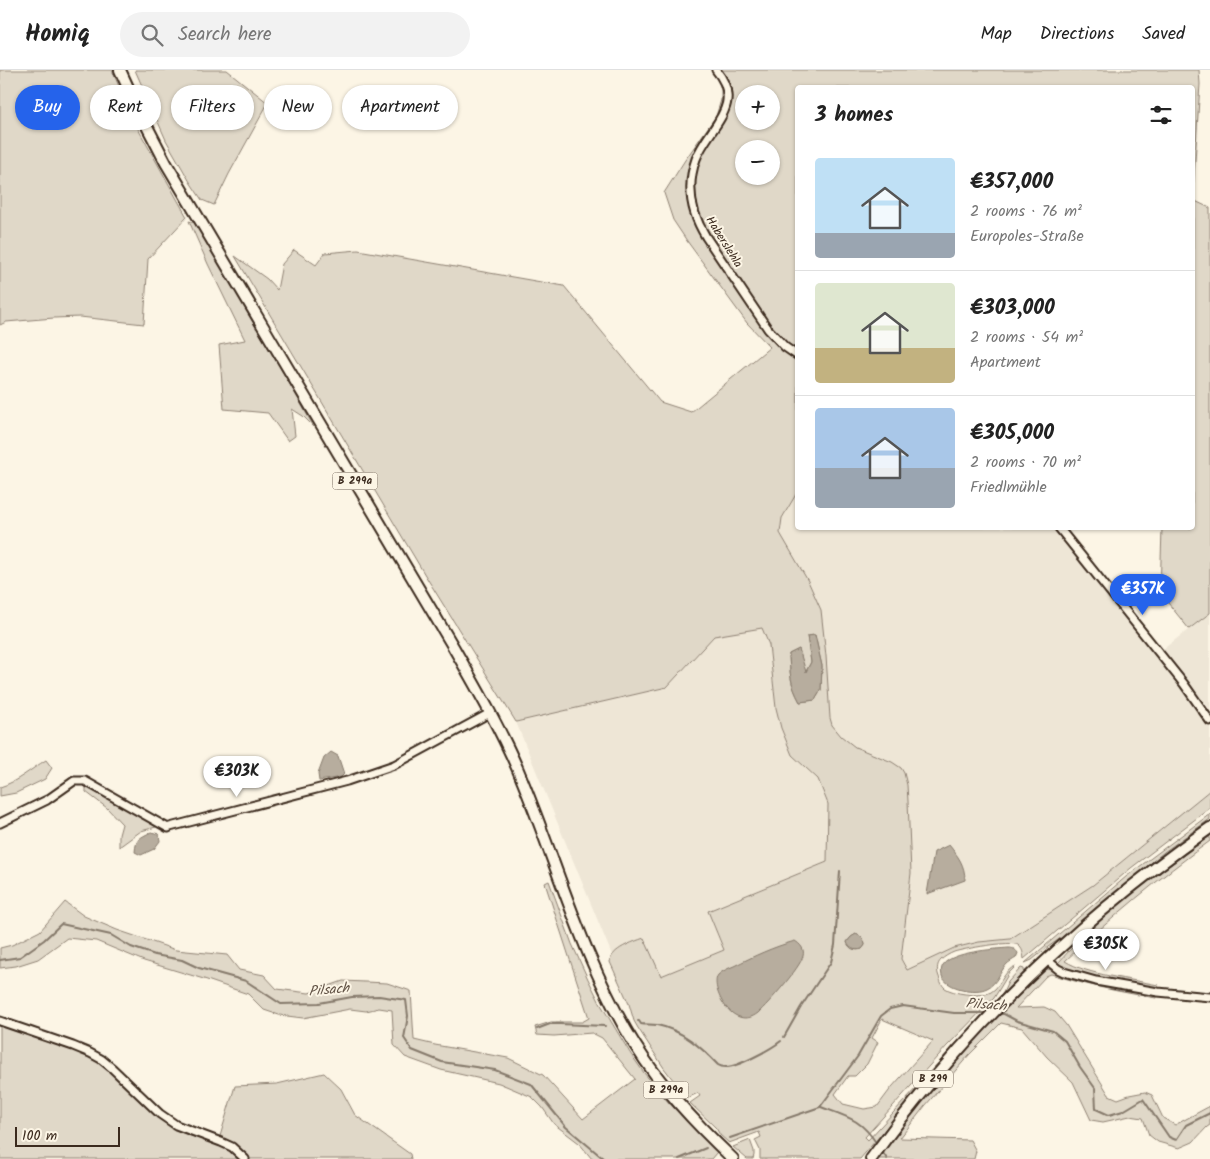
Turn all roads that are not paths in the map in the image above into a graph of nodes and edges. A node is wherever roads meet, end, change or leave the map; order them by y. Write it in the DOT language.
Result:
graph roads {
  1 [pos="120,70"];
  2 [pos="716,70"];
  3 [pos="795,354"];
  4 [pos="1061,530"];
  5 [pos="490,713"];
  6 [pos="1210,721"];
  7 [pos="0,823"];
  8 [pos="1210,828"];
  9 [pos="1047,960"];
  10 [pos="1210,997"];
  11 [pos="0,1021"];
  12 [pos="874,1156"];
  13 [pos="245,1159"];
  14 [pos="733,1159"];
  1 -- 5 [label="main road, B 299a"];
  2 -- 3 [label="street, Haberslehla"];
  4 -- 6 [label="street"];
  5 -- 7 [label="street"];
  5 -- 14 [label="main road, B 299a"];
  8 -- 9 [label="main road, B 299"];
  9 -- 10 [label="street"];
  9 -- 12 [label="main road, B 299"];
  11 -- 13 [label="street"];
}
